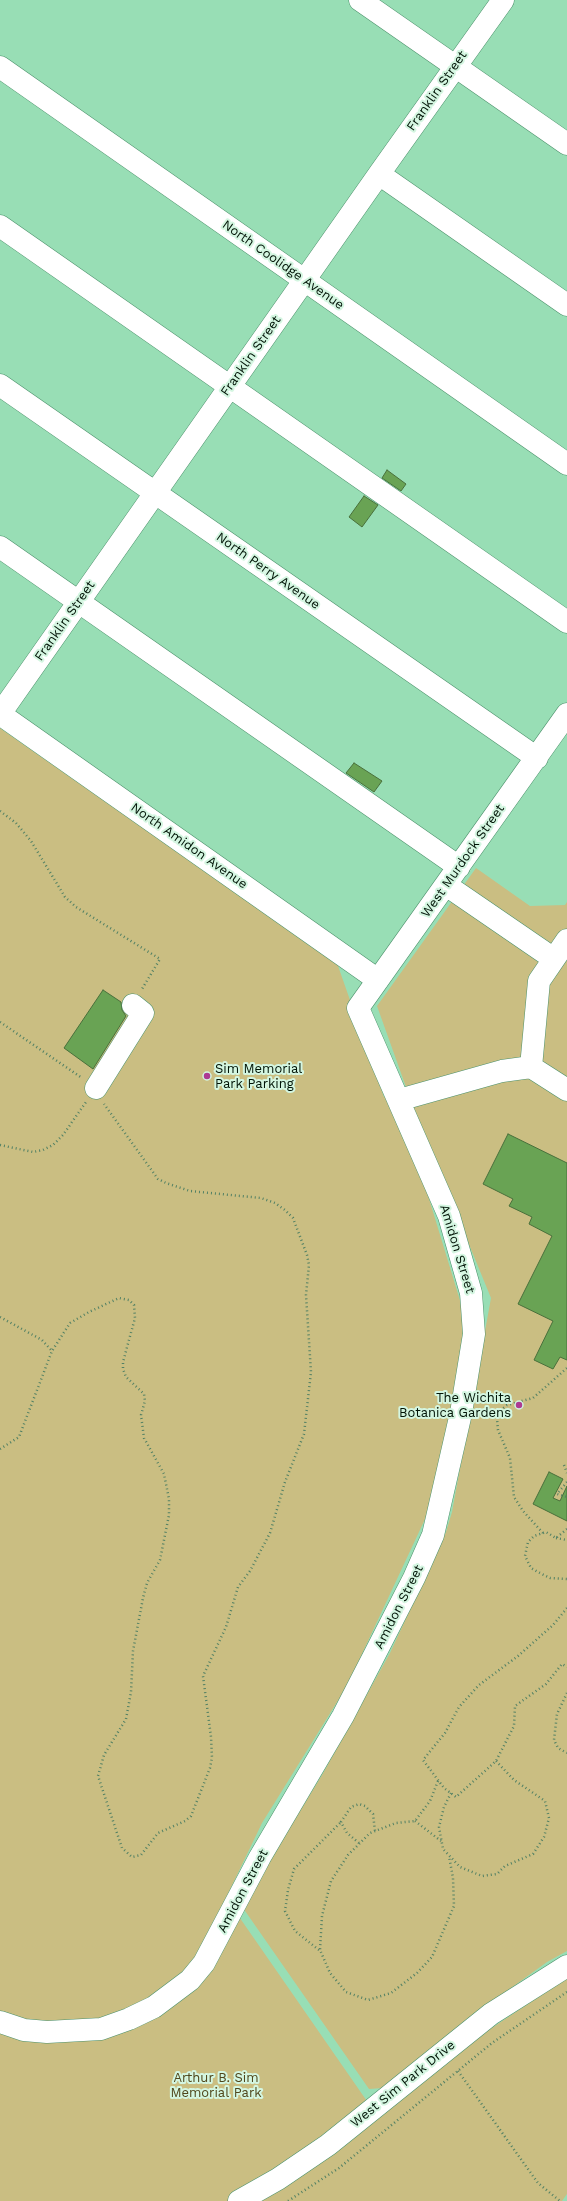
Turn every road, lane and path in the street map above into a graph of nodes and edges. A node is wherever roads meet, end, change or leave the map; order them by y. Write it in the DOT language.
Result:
graph roads {
  1 [pos="360,0"];
  2 [pos="503,0"];
  3 [pos="455,66"];
  4 [pos="0,67"];
  5 [pos="567,144"];
  6 [pos="379,174"];
  7 [pos="0,226"];
  8 [pos="304,280"];
  9 [pos="567,305"];
  10 [pos="0,385"];
  11 [pos="230,386"];
  12 [pos="567,464"];
  13 [pos="155,492"];
  14 [pos="0,547"];
  15 [pos="79,601"];
  16 [pos="567,622"];
  17 [pos="0,714"];
  18 [pos="567,714"];
  19 [pos="537,758"];
  20 [pos="0,811"];
  21 [pos="459,867"];
  22 [pos="446,885"];
  23 [pos="567,940"];
  24 [pos="554,959"];
  25 [pos="378,980"];
  26 [pos="133,1005"];
  27 [pos="358,1008"];
  28 [pos="0,1022"];
  29 [pos="531,1067"];
  30 [pos="96,1088"];
  31 [pos="567,1090"];
  32 [pos="399,1100"];
  33 [pos="0,1145"];
  34 [pos="0,1317"];
  35 [pos="52,1351"];
  36 [pos="567,1368"];
  37 [pos="0,1448"];
  38 [pos="564,1465"];
  39 [pos="567,1473"];
  40 [pos="567,1482"];
  41 [pos="567,1497"];
  42 [pos="567,1529"];
  43 [pos="544,1533"];
  44 [pos="556,1538"];
  45 [pos="567,1540"];
  46 [pos="567,1579"];
  47 [pos="567,1608"];
  48 [pos="567,1667"];
  49 [pos="567,1693"];
  50 [pos="567,1753"];
  51 [pos="496,1761"];
  52 [pos="438,1781"];
  53 [pos="451,1793"];
  54 [pos="414,1821"];
  55 [pos="341,1822"];
  56 [pos="375,1831"];
  57 [pos="442,1841"];
  58 [pos="359,1843"];
  59 [pos="449,1856"];
  60 [pos="320,1950"];
  61 [pos="567,1966"];
  62 [pos="567,1992"];
  63 [pos="0,2022"];
  64 [pos="458,2071"];
  65 [pos="239,2201"];
  66 [pos="288,2201"];
  67 [pos="560,2201"];
  1 -- 3 [label="street"];
  2 -- 3 [label="street, Franklin Street"];
  3 -- 5 [label="street"];
  3 -- 6 [label="street, Franklin Street"];
  4 -- 8 [label="street, North Coolidge Avenue"];
  6 -- 8 [label="street, Franklin Street"];
  6 -- 9 [label="street"];
  7 -- 11 [label="street"];
  8 -- 11 [label="street, Franklin Street"];
  8 -- 12 [label="street, North Coolidge Avenue"];
  10 -- 13 [label="street, North Perry Avenue"];
  11 -- 13 [label="street, Franklin Street"];
  11 -- 16 [label="street"];
  13 -- 15 [label="street, Franklin Street"];
  13 -- 19 [label="street, North Perry Avenue"];
  14 -- 15 [label="street"];
  15 -- 17 [label="street, Franklin Street"];
  15 -- 21 [label="street"];
  17 -- 25 [label="street, North Amidon Avenue"];
  18 -- 19 [label="street, West Murdock Street"];
  19 -- 21 [label="street, West Murdock Street"];
  20 -- 26 [label="path"];
  21 -- 22 [label="street, West Murdock Street"];
  22 -- 24 [label="street"];
  22 -- 25 [label="street, West Murdock Street"];
  23 -- 24 [label="street"];
  24 -- 29 [label="street"];
  25 -- 27 [label="street, West Murdock Street"];
  26 -- 30 [label="street"];
  27 -- 32 [label="street, Amidon Street"];
  28 -- 30 [label="path"];
  29 -- 31 [label="street"];
  29 -- 32 [label="street"];
  30 -- 33 [label="path"];
  30 -- 35 [label="path"];
  32 -- 63 [label="street, Amidon Street"];
  34 -- 35 [label="path"];
  35 -- 37 [label="path"];
  36 -- 43 [label="path"];
  38 -- 39 [label="path"];
  40 -- 41 [label="path"];
  42 -- 44 [label="path"];
  43 -- 44 [label="path"];
  43 -- 46 [label="path"];
  44 -- 45 [label="path"];
  47 -- 52 [label="path"];
  48 -- 51 [label="path"];
  49 -- 50 [label="path"];
  51 -- 53 [label="path"];
  51 -- 59 [label="path"];
  52 -- 53 [label="path"];
  52 -- 54 [label="path"];
  53 -- 57 [label="path"];
  54 -- 56 [label="path"];
  54 -- 57 [label="path"];
  55 -- 56 [label="path"];
  55 -- 58 [label="path"];
  55 -- 60 [label="path"];
  56 -- 58 [label="path"];
  57 -- 59 [label="path"];
  58 -- 60 [label="path"];
  59 -- 60 [label="path"];
  61 -- 65 [label="street, West Sim Park Drive"];
  62 -- 64 [label="path"];
  64 -- 66 [label="path"];
  64 -- 67 [label="path"];
}
